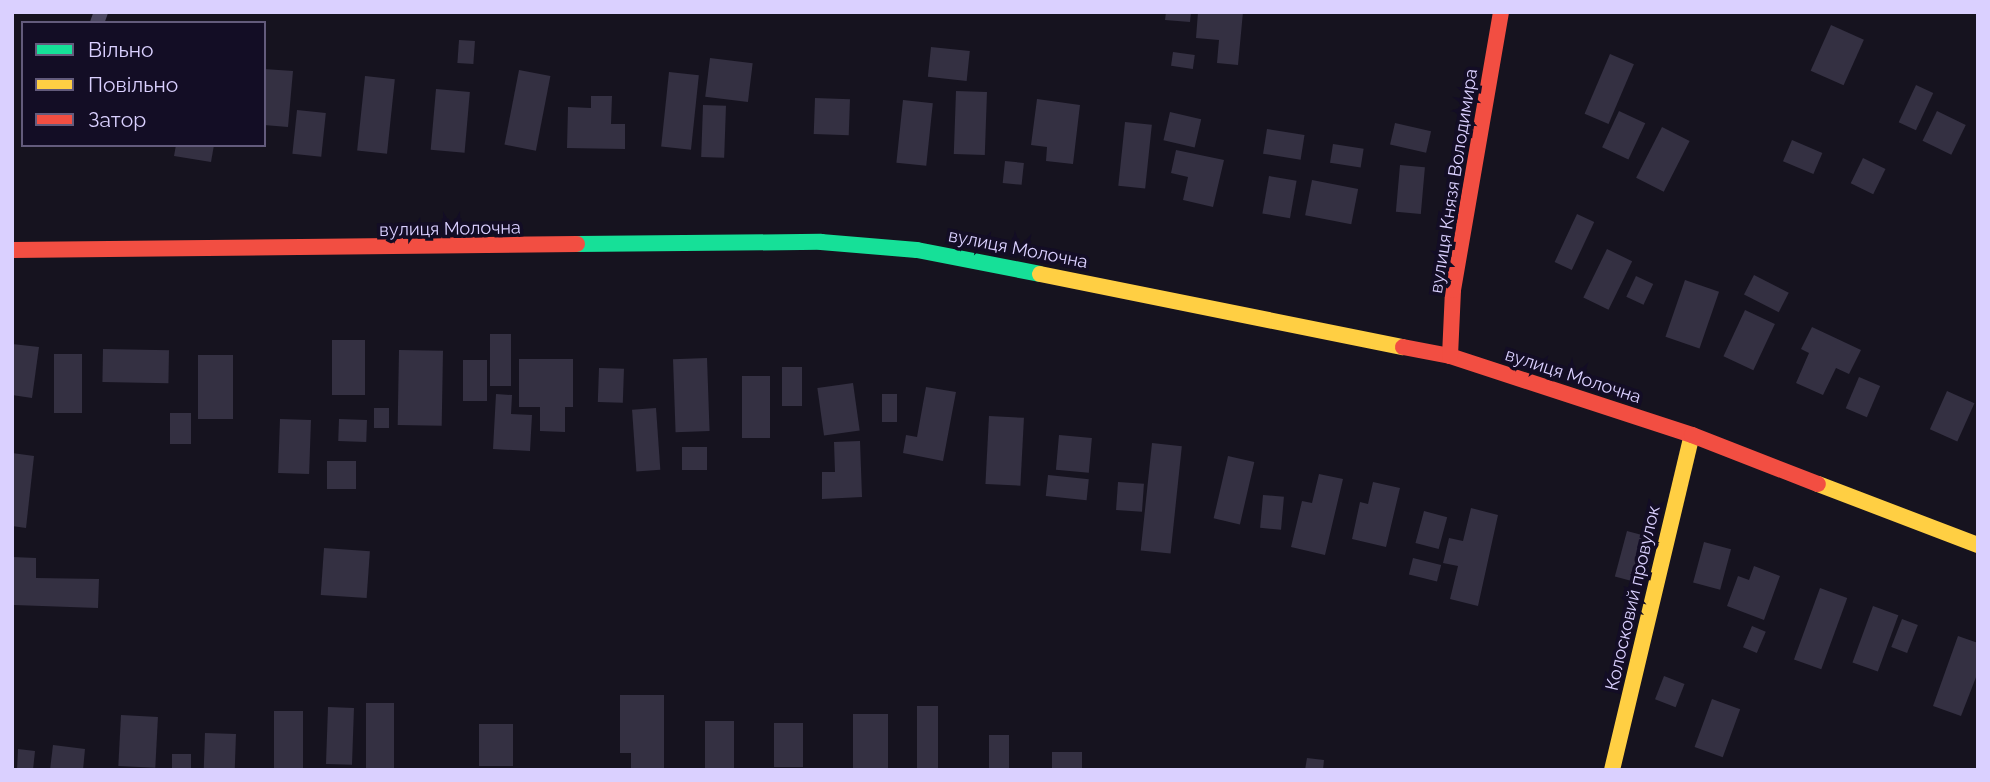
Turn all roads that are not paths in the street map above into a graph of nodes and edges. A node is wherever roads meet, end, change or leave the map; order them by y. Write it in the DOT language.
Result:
graph roads {
  1 [pos="1501,12"];
  2 [pos="12,250"];
  3 [pos="1450,356"];
  4 [pos="1692,435"];
  5 [pos="1978,545"];
  6 [pos="1612,770"];
  1 -- 3 [label="street, вулиця Князя Володимира"];
  2 -- 3 [label="street, вулиця Молочна"];
  3 -- 4 [label="street, вулиця Молочна"];
  4 -- 5 [label="street, вулиця Молочна"];
  4 -- 6 [label="street, Колосковий провулок"];
}
